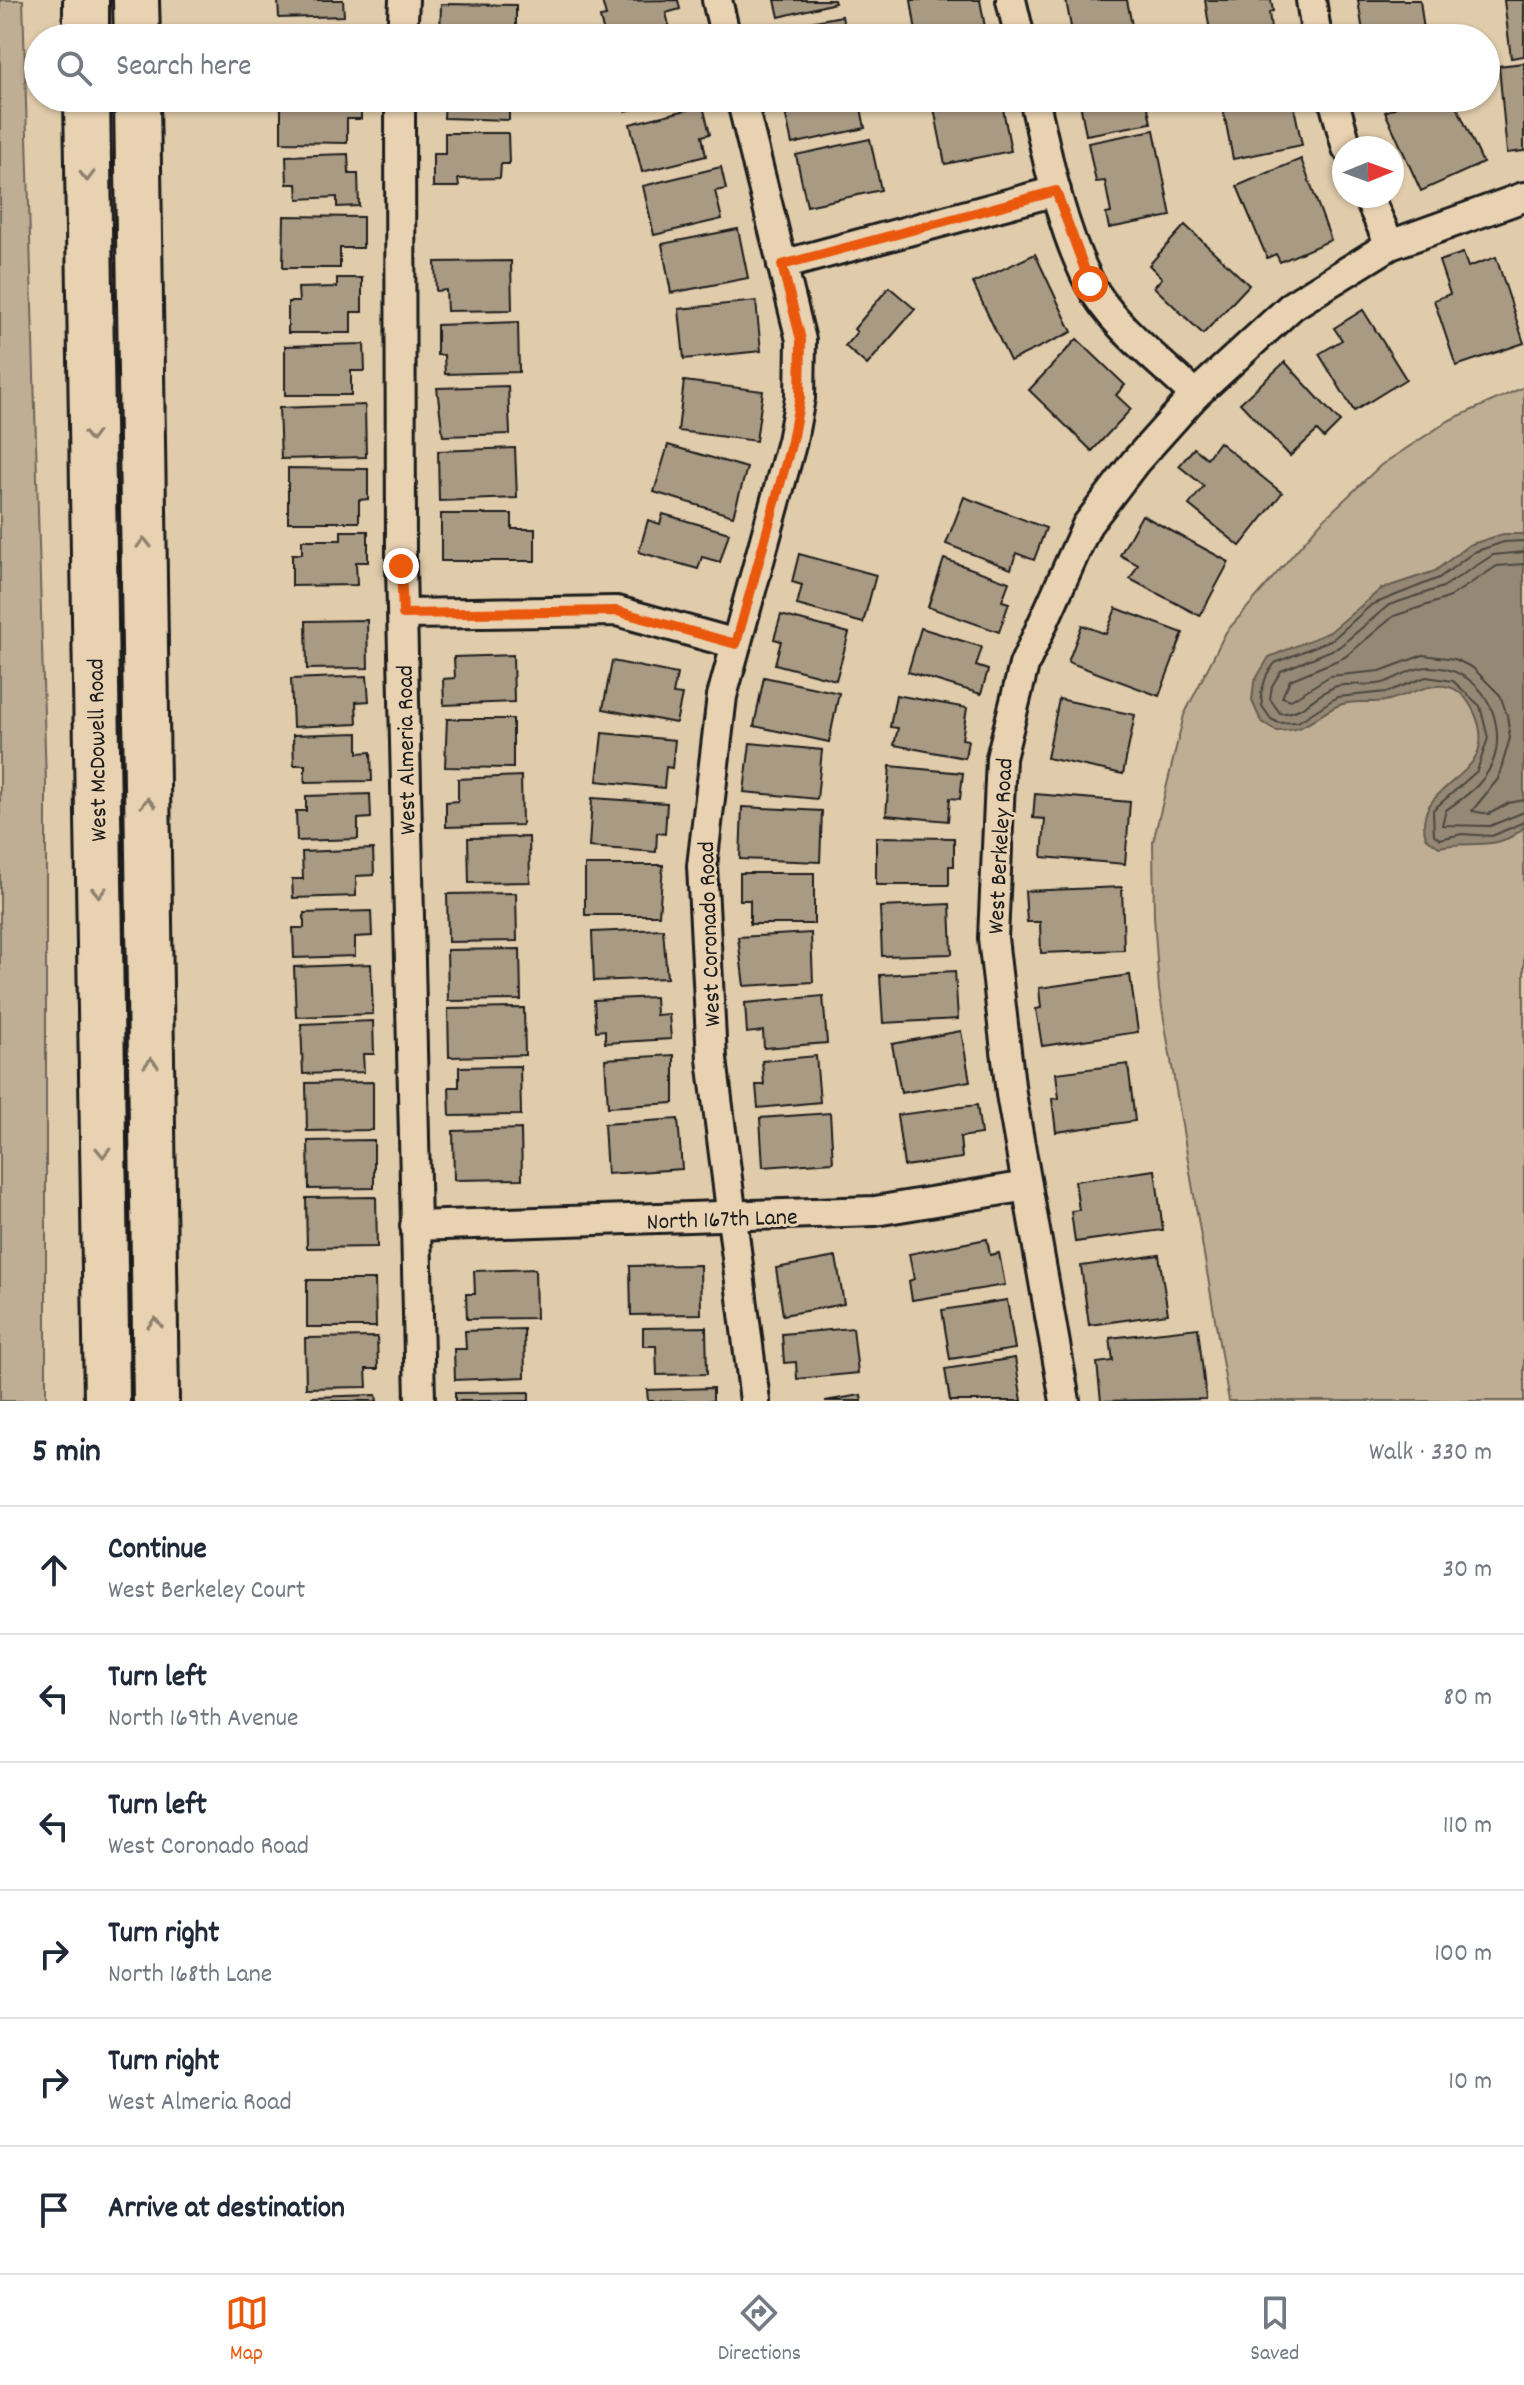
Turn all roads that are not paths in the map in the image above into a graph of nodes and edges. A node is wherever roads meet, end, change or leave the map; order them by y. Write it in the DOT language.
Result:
graph roads {
  1 [pos="86,0"];
  2 [pos="136,0"];
  3 [pos="404,0"];
  4 [pos="717,0"];
  5 [pos="1011,0"];
  6 [pos="1311,0"];
  7 [pos="86,24"];
  8 [pos="137,24"];
  9 [pos="403,24"];
  10 [pos="723,24"];
  11 [pos="1017,24"];
  12 [pos="1315,24"];
  13 [pos="87,112"];
  14 [pos="137,112"];
  15 [pos="400,112"];
  16 [pos="744,112"];
  17 [pos="1037,112"];
  18 [pos="1337,112"];
  19 [pos="1344,136"];
  20 [pos="1056,191"];
  21 [pos="1524,197"];
  22 [pos="1373,208"];
  23 [pos="1390,245"];
  24 [pos="782,265"];
  25 [pos="1195,395"];
  26 [pos="403,614"];
  27 [pos="736,644"];
  28 [pos="1027,1186"];
  29 [pos="731,1219"];
  30 [pos="415,1226"];
  31 [pos="107,1401"];
  32 [pos="156,1401"];
  33 [pos="420,1401"];
  34 [pos="755,1401"];
  35 [pos="1065,1401"];
  1 -- 7 [label="main road"];
  2 -- 8 [label="main road"];
  3 -- 9 [label="street"];
  4 -- 10 [label="street"];
  5 -- 11 [label="street"];
  6 -- 12 [label="street"];
  13 -- 31 [label="main road, West McDowell Road, one-way"];
  32 -- 14 [label="main road, one-way"];
  15 -- 26 [label="street, West Almeria Road"];
  16 -- 24 [label="street, West Coronado Road"];
  17 -- 20 [label="street"];
  18 -- 19 [label="street"];
  20 -- 24 [label="street"];
  20 -- 25 [label="street"];
  21 -- 23 [label="street, West Berkeley Road"];
  22 -- 23 [label="street"];
  23 -- 25 [label="street, West Berkeley Road"];
  24 -- 27 [label="street, West Coronado Road"];
  25 -- 28 [label="street, West Berkeley Road"];
  26 -- 27 [label="street"];
  26 -- 30 [label="street, West Almeria Road"];
  27 -- 29 [label="street, West Coronado Road"];
  28 -- 29 [label="street, North 167th Lane"];
  28 -- 35 [label="street, West Berkeley Road"];
  29 -- 30 [label="street, North 167th Lane"];
  29 -- 34 [label="street, West Coronado Road"];
  30 -- 33 [label="street, West Almeria Road"];
}
